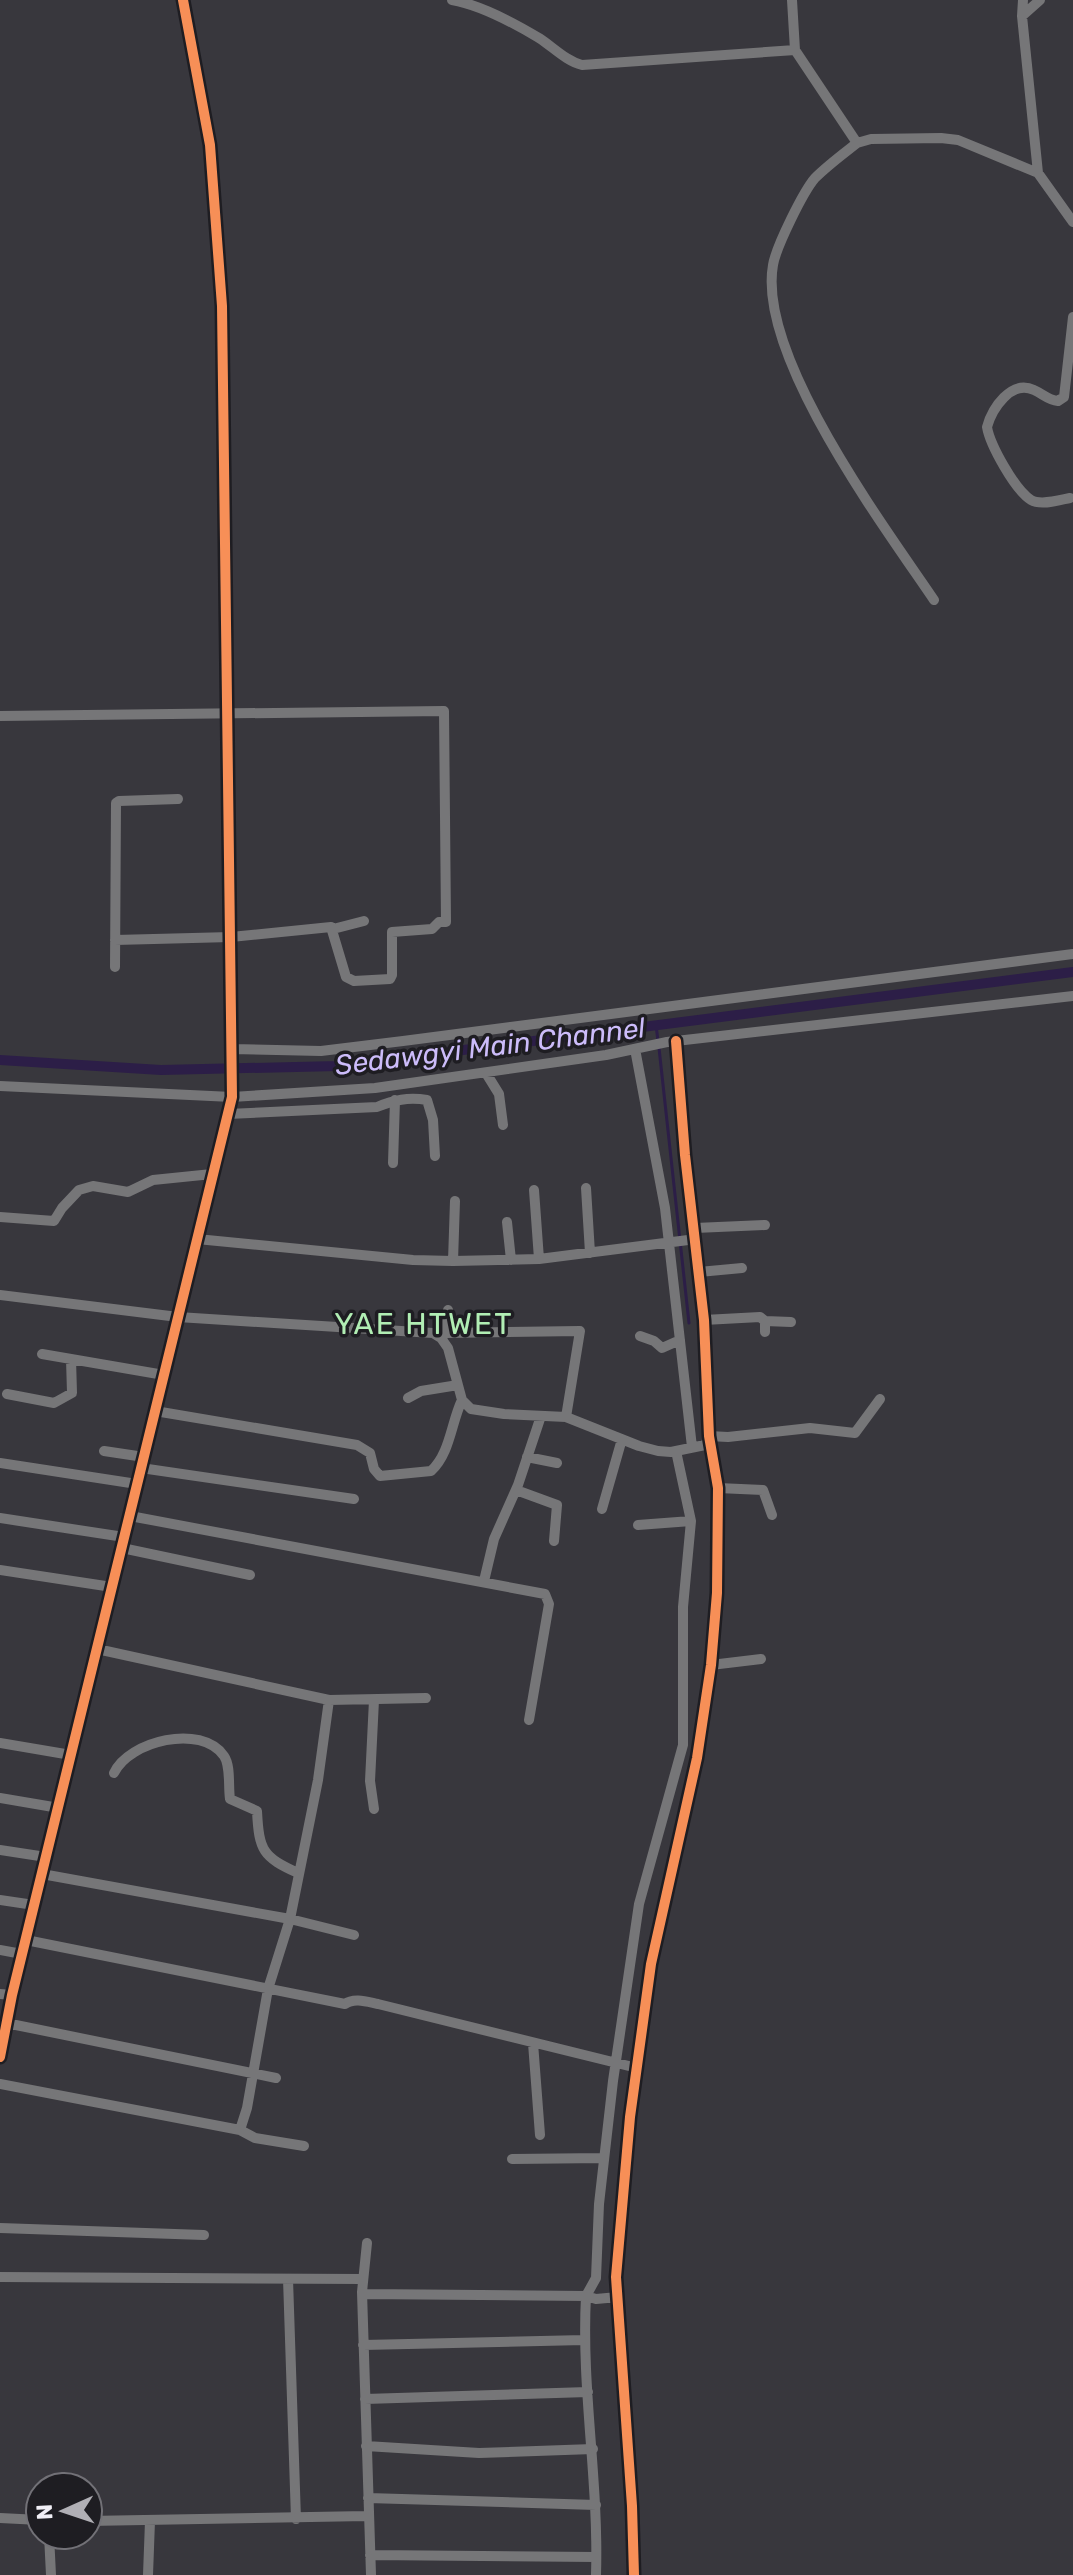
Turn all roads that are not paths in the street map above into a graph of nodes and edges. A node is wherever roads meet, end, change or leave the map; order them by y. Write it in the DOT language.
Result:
graph roads {
  1 [pos="183,0"];
  2 [pos="452,0"];
  3 [pos="792,0"];
  4 [pos="1023,0"];
  5 [pos="1040,0"];
  6 [pos="1022,16"];
  7 [pos="795,50"];
  8 [pos="857,143"];
  9 [pos="1038,173"];
  10 [pos="1073,222"];
  11 [pos="1073,317"];
  12 [pos="1070,498"];
  13 [pos="934,600"];
  14 [pos="227,713"];
  15 [pos="0,716"];
  16 [pos="178,799"];
  17 [pos="364,921"];
  18 [pos="333,929"];
  19 [pos="231,937"];
  20 [pos="115,940"];
  21 [pos="1073,954"];
  22 [pos="115,967"];
  23 [pos="1073,996"];
  24 [pos="671,1042"];
  25 [pos="635,1049"];
  26 [pos="232,1052"];
  27 [pos="486,1073"];
  28 [pos="0,1086"];
  29 [pos="375,1088"];
  30 [pos="232,1092"];
  31 [pos="395,1100"];
  32 [pos="377,1107"];
  33 [pos="228,1114"];
  34 [pos="503,1125"];
  35 [pos="435,1156"];
  36 [pos="393,1163"];
  37 [pos="212,1174"];
  38 [pos="586,1188"];
  39 [pos="534,1190"];
  40 [pos="455,1201"];
  41 [pos="0,1217"];
  42 [pos="507,1222"];
  43 [pos="765,1225"];
  44 [pos="694,1236"];
  45 [pos="197,1239"];
  46 [pos="672,1243"];
  47 [pos="590,1253"];
  48 [pos="539,1259"];
  49 [pos="511,1260"];
  50 [pos="453,1261"];
  51 [pos="742,1268"];
  52 [pos="699,1272"];
  53 [pos="0,1295"];
  54 [pos="448,1310"];
  55 [pos="178,1317"];
  56 [pos="704,1320"];
  57 [pos="791,1322"];
  58 [pos="443,1336"];
  59 [pos="640,1336"];
  60 [pos="680,1340"];
  61 [pos="42,1354"];
  62 [pos="71,1359"];
  63 [pos="164,1375"];
  64 [pos="458,1385"];
  65 [pos="7,1394"];
  66 [pos="408,1398"];
  67 [pos="880,1399"];
  68 [pos="461,1404"];
  69 [pos="155,1411"];
  70 [pos="541,1416"];
  71 [pos="566,1417"];
  72 [pos="445,1418"];
  73 [pos="622,1439"];
  74 [pos="701,1443"];
  75 [pos="104,1451"];
  76 [pos="676,1451"];
  77 [pos="527,1457"];
  78 [pos="143,1462"];
  79 [pos="0,1463"];
  80 [pos="557,1463"];
  81 [pos="137,1484"];
  82 [pos="718,1488"];
  83 [pos="516,1490"];
  84 [pos="354,1499"];
  85 [pos="602,1509"];
  86 [pos="772,1515"];
  87 [pos="130,1516"];
  88 [pos="0,1518"];
  89 [pos="691,1521"];
  90 [pos="638,1525"];
  91 [pos="554,1541"];
  92 [pos="123,1542"];
  93 [pos="0,1570"];
  94 [pos="250,1575"];
  95 [pos="484,1581"];
  96 [pos="112,1587"];
  97 [pos="97,1649"];
  98 [pos="761,1659"];
  99 [pos="711,1665"];
  100 [pos="426,1698"];
  101 [pos="329,1700"];
  102 [pos="374,1700"];
  103 [pos="529,1720"];
  104 [pos="0,1743"];
  105 [pos="71,1755"];
  106 [pos="114,1773"];
  107 [pos="0,1798"];
  108 [pos="59,1808"];
  109 [pos="374,1809"];
  110 [pos="0,1850"];
  111 [pos="46,1857"];
  112 [pos="652,1864"];
  113 [pos="298,1873"];
  114 [pos="671,1873"];
  115 [pos="42,1874"];
  116 [pos="0,1900"];
  117 [pos="34,1905"];
  118 [pos="290,1919"];
  119 [pos="354,1935"];
  120 [pos="26,1940"];
  121 [pos="0,1950"];
  122 [pos="22,1954"];
  123 [pos="268,1989"];
  124 [pos="0,1994"];
  125 [pos="12,1995"];
  126 [pos="6,2023"];
  127 [pos="533,2043"];
  128 [pos="0,2051"];
  129 [pos="0,2057"];
  130 [pos="615,2064"];
  131 [pos="637,2068"];
  132 [pos="251,2073"];
  133 [pos="276,2078"];
  134 [pos="0,2084"];
  135 [pos="240,2130"];
  136 [pos="540,2135"];
  137 [pos="304,2146"];
  138 [pos="604,2158"];
  139 [pos="512,2159"];
  140 [pos="0,2228"];
  141 [pos="204,2235"];
  142 [pos="367,2243"];
  143 [pos="0,2277"];
  144 [pos="288,2279"];
  145 [pos="363,2279"];
  146 [pos="363,2294"];
  147 [pos="591,2297"];
  148 [pos="615,2297"];
  149 [pos="584,2340"];
  150 [pos="363,2345"];
  151 [pos="588,2392"];
  152 [pos="365,2399"];
  153 [pos="366,2446"];
  154 [pos="593,2449"];
  155 [pos="368,2498"];
  156 [pos="596,2505"];
  157 [pos="367,2516"];
  158 [pos="0,2518"];
  159 [pos="24,2519"];
  160 [pos="296,2519"];
  161 [pos="104,2521"];
  162 [pos="150,2521"];
  163 [pos="50,2551"];
  164 [pos="370,2555"];
  165 [pos="596,2557"];
  166 [pos="51,2575"];
  167 [pos="148,2575"];
  168 [pos="371,2575"];
  169 [pos="596,2575"];
  170 [pos="634,2575"];
  1 -- 14 [label="street"];
  2 -- 7 [label="street"];
  3 -- 7 [label="street"];
  4 -- 6 [label="street"];
  5 -- 6 [label="street"];
  6 -- 9 [label="street"];
  7 -- 8 [label="street"];
  8 -- 9 [label="street"];
  8 -- 13 [label="street"];
  9 -- 10 [label="street"];
  11 -- 12 [label="street"];
  14 -- 15 [label="street"];
  14 -- 18 [label="street"];
  14 -- 19 [label="street"];
  16 -- 20 [label="street"];
  17 -- 18 [label="street"];
  18 -- 19 [label="street"];
  19 -- 20 [label="street"];
  19 -- 26 [label="street"];
  20 -- 22 [label="street"];
  21 -- 26 [label="street"];
  23 -- 24 [label="street"];
  24 -- 25 [label="street"];
  24 -- 44 [label="street"];
  25 -- 27 [label="street"];
  25 -- 46 [label="street"];
  26 -- 30 [label="street"];
  27 -- 29 [label="street"];
  27 -- 34 [label="street"];
  28 -- 30 [label="street"];
  29 -- 30 [label="street"];
  29 -- 32 [label="street"];
  30 -- 33 [label="street"];
  31 -- 32 [label="street"];
  31 -- 35 [label="street"];
  31 -- 36 [label="street"];
  32 -- 33 [label="street"];
  33 -- 37 [label="street"];
  37 -- 41 [label="street"];
  37 -- 45 [label="street"];
  38 -- 47 [label="street"];
  39 -- 48 [label="street"];
  40 -- 50 [label="street"];
  42 -- 49 [label="street"];
  43 -- 44 [label="street"];
  44 -- 46 [label="street"];
  44 -- 52 [label="street"];
  45 -- 50 [label="street"];
  45 -- 55 [label="street"];
  46 -- 47 [label="street"];
  46 -- 60 [label="street"];
  47 -- 48 [label="street"];
  48 -- 49 [label="street"];
  49 -- 50 [label="street"];
  51 -- 52 [label="street"];
  52 -- 56 [label="street"];
  53 -- 55 [label="street"];
  54 -- 58 [label="street"];
  55 -- 58 [label="street"];
  55 -- 63 [label="street"];
  56 -- 57 [label="street"];
  56 -- 74 [label="street"];
  58 -- 64 [label="street"];
  58 -- 71 [label="street"];
  59 -- 60 [label="street"];
  60 -- 74 [label="street"];
  61 -- 62 [label="street"];
  62 -- 63 [label="street"];
  62 -- 65 [label="street"];
  63 -- 69 [label="street"];
  64 -- 66 [label="street"];
  64 -- 68 [label="street"];
  67 -- 74 [label="street"];
  68 -- 69 [label="street"];
  68 -- 70 [label="street"];
  68 -- 72 [label="street"];
  69 -- 78 [label="street"];
  70 -- 71 [label="street"];
  70 -- 77 [label="street"];
  71 -- 73 [label="street"];
  73 -- 76 [label="street"];
  73 -- 85 [label="street"];
  74 -- 76 [label="street"];
  74 -- 82 [label="street"];
  75 -- 78 [label="street"];
  76 -- 89 [label="street"];
  77 -- 80 [label="street"];
  77 -- 83 [label="street"];
  78 -- 81 [label="street"];
  78 -- 84 [label="street"];
  79 -- 81 [label="street"];
  81 -- 87 [label="street"];
  82 -- 86 [label="street"];
  82 -- 99 [label="street"];
  83 -- 91 [label="street"];
  83 -- 95 [label="street"];
  87 -- 92 [label="street"];
  87 -- 95 [label="street"];
  88 -- 92 [label="street"];
  89 -- 90 [label="street"];
  89 -- 112 [label="street"];
  92 -- 94 [label="street"];
  92 -- 96 [label="street"];
  93 -- 96 [label="street"];
  95 -- 103 [label="street"];
  96 -- 97 [label="street"];
  97 -- 101 [label="street"];
  97 -- 105 [label="street"];
  98 -- 99 [label="street"];
  99 -- 114 [label="street"];
  100 -- 102 [label="street"];
  101 -- 102 [label="street"];
  101 -- 113 [label="street"];
  102 -- 109 [label="street"];
  104 -- 105 [label="street"];
  105 -- 108 [label="street"];
  106 -- 113 [label="street"];
  107 -- 108 [label="street"];
  108 -- 111 [label="street"];
  110 -- 111 [label="street"];
  111 -- 115 [label="street"];
  112 -- 114 [label="street"];
  112 -- 130 [label="street"];
  113 -- 118 [label="street"];
  114 -- 131 [label="street"];
  115 -- 117 [label="street"];
  115 -- 118 [label="street"];
  116 -- 117 [label="street"];
  117 -- 120 [label="street"];
  118 -- 119 [label="street"];
  118 -- 123 [label="street"];
  120 -- 122 [label="street"];
  120 -- 123 [label="street"];
  121 -- 122 [label="street"];
  122 -- 125 [label="street"];
  123 -- 127 [label="street"];
  123 -- 132 [label="street"];
  124 -- 125 [label="street"];
  125 -- 126 [label="street"];
  126 -- 128 [label="street"];
  126 -- 132 [label="street"];
  127 -- 130 [label="street"];
  127 -- 136 [label="street"];
  128 -- 129 [label="street"];
  130 -- 131 [label="street"];
  130 -- 138 [label="street"];
  131 -- 148 [label="street"];
  132 -- 133 [label="street"];
  132 -- 135 [label="street"];
  134 -- 135 [label="street"];
  135 -- 137 [label="street"];
  138 -- 139 [label="street"];
  138 -- 147 [label="street"];
  140 -- 141 [label="street"];
  142 -- 145 [label="street"];
  143 -- 144 [label="street"];
  144 -- 145 [label="street"];
  144 -- 160 [label="street"];
  145 -- 146 [label="street"];
  146 -- 147 [label="street"];
  146 -- 150 [label="street"];
  147 -- 148 [label="street"];
  147 -- 149 [label="street"];
  148 -- 170 [label="street"];
  149 -- 150 [label="street"];
  149 -- 151 [label="street"];
  150 -- 152 [label="street"];
  151 -- 152 [label="street"];
  151 -- 154 [label="street"];
  152 -- 153 [label="street"];
  153 -- 154 [label="street"];
  153 -- 155 [label="street"];
  154 -- 156 [label="street"];
  155 -- 156 [label="street"];
  155 -- 157 [label="street"];
  156 -- 165 [label="street"];
  157 -- 160 [label="street"];
  157 -- 164 [label="street"];
  158 -- 159 [label="street"];
  160 -- 162 [label="street"];
  161 -- 162 [label="street"];
  162 -- 167 [label="street"];
  163 -- 166 [label="street"];
  164 -- 165 [label="street"];
  164 -- 168 [label="street"];
  165 -- 169 [label="street"];
}
